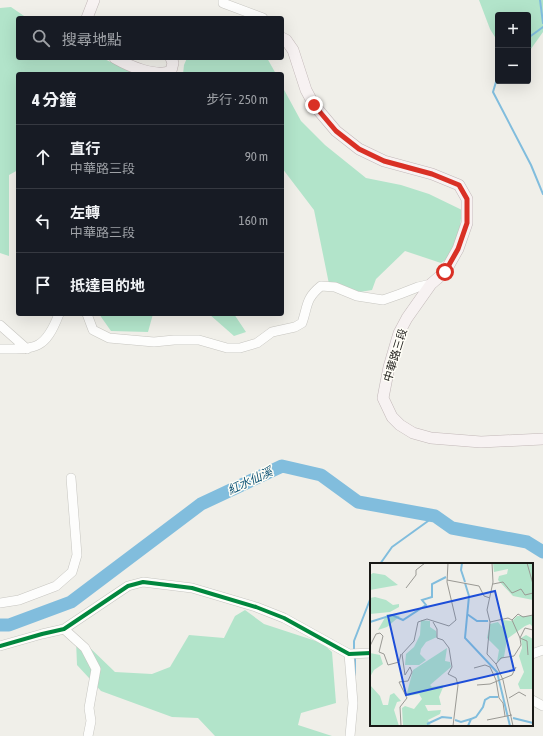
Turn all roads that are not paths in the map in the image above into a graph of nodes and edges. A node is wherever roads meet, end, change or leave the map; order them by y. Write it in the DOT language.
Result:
graph roads {
  1 [pos="94,0"];
  2 [pos="223,0"];
  3 [pos="87,16"];
  4 [pos="258,16"];
  5 [pos="284,38"];
  6 [pos="119,60"];
  7 [pos="172,60"];
  8 [pos="152,72"];
  9 [pos="169,72"];
  10 [pos="431,284"];
  11 [pos="57,316"];
  12 [pos="88,316"];
  13 [pos="0,325"];
  14 [pos="0,348"];
  15 [pos="27,349"];
  16 [pos="543,439"];
  17 [pos="71,478"];
  18 [pos="0,603"];
  19 [pos="64,629"];
  20 [pos="0,646"];
  21 [pos="543,650"];
  22 [pos="370,653"];
  23 [pos="353,654"];
  24 [pos="533,654"];
  25 [pos="533,701"];
  26 [pos="543,706"];
  27 [pos="88,736"];
  28 [pos="350,736"];
  1 -- 3 [label="main road"];
  2 -- 4 [label="street"];
  5 -- 10 [label="main road, 中華路三段"];
  6 -- 8 [label="main road"];
  7 -- 9 [label="main road"];
  10 -- 12 [label="street"];
  10 -- 16 [label="main road, 中華路三段"];
  11 -- 15 [label="street"];
  13 -- 15 [label="street"];
  14 -- 15 [label="street"];
  17 -- 18 [label="street"];
  19 -- 20 [label="street"];
  19 -- 23 [label="street"];
  19 -- 27 [label="street"];
  21 -- 24 [label="street"];
  22 -- 23 [label="street"];
  23 -- 28 [label="street"];
  25 -- 26 [label="street"];
}
